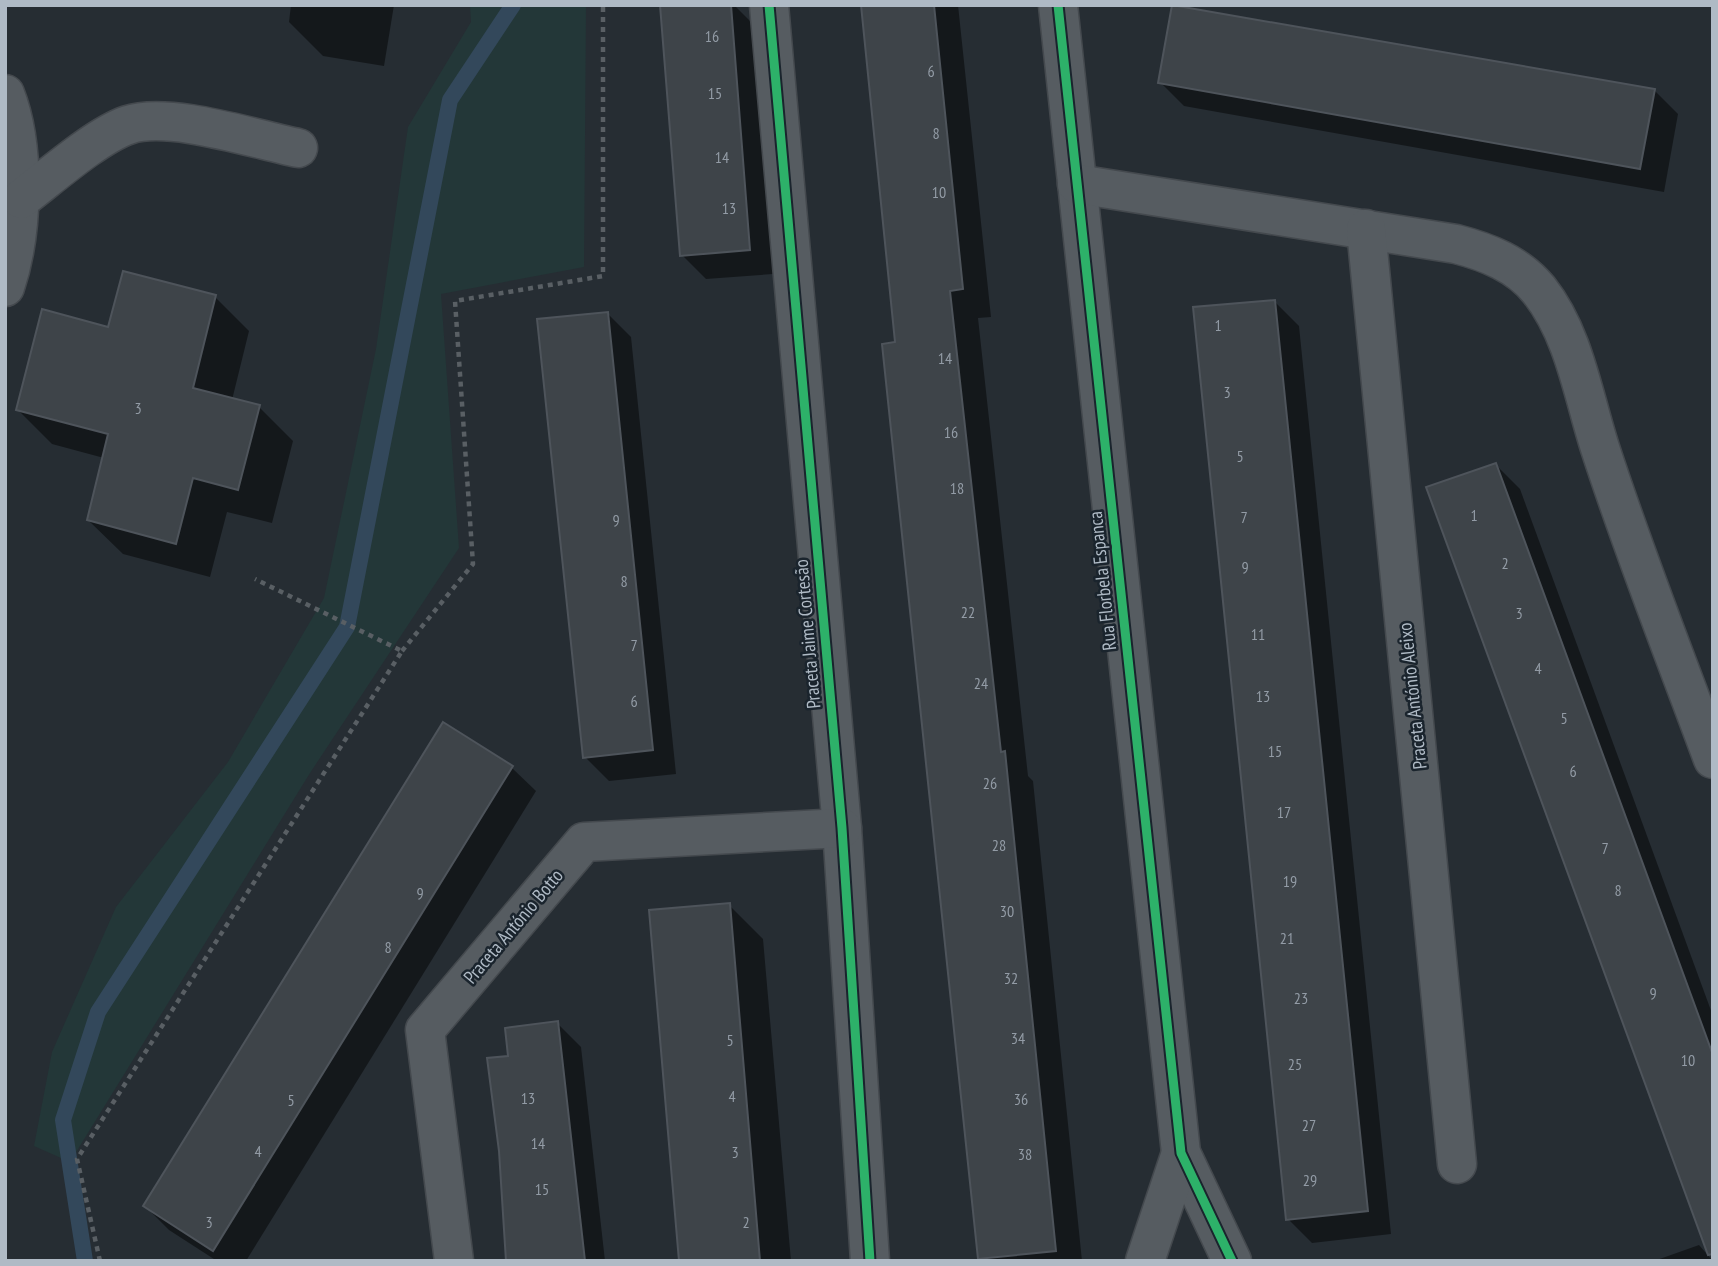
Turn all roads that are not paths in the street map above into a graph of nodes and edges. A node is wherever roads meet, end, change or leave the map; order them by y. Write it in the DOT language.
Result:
graph roads {
  1 [pos="769,5"];
  2 [pos="1058,5"];
  3 [pos="5,94"];
  4 [pos="298,148"];
  5 [pos="1077,184"];
  6 [pos="21,199"];
  7 [pos="1366,229"];
  8 [pos="5,287"];
  9 [pos="1713,759"];
  10 [pos="842,828"];
  11 [pos="1181,1153"];
  12 [pos="1457,1164"];
  13 [pos="454,1261"];
  14 [pos="870,1261"];
  15 [pos="1145,1261"];
  16 [pos="1233,1261"];
  1 -- 10 [label="street, Praceta Jaime Cortesão"];
  2 -- 5 [label="street, Rua Florbela Espanca"];
  3 -- 6 [label="street"];
  4 -- 6 [label="street"];
  5 -- 7 [label="street"];
  5 -- 11 [label="street, Rua Florbela Espanca"];
  6 -- 8 [label="street"];
  7 -- 9 [label="street"];
  7 -- 12 [label="street, Praceta António Aleixo"];
  10 -- 13 [label="street, Praceta António Botto"];
  10 -- 14 [label="street, Praceta Jaime Cortesão"];
  11 -- 15 [label="street"];
  11 -- 16 [label="street"];
}
